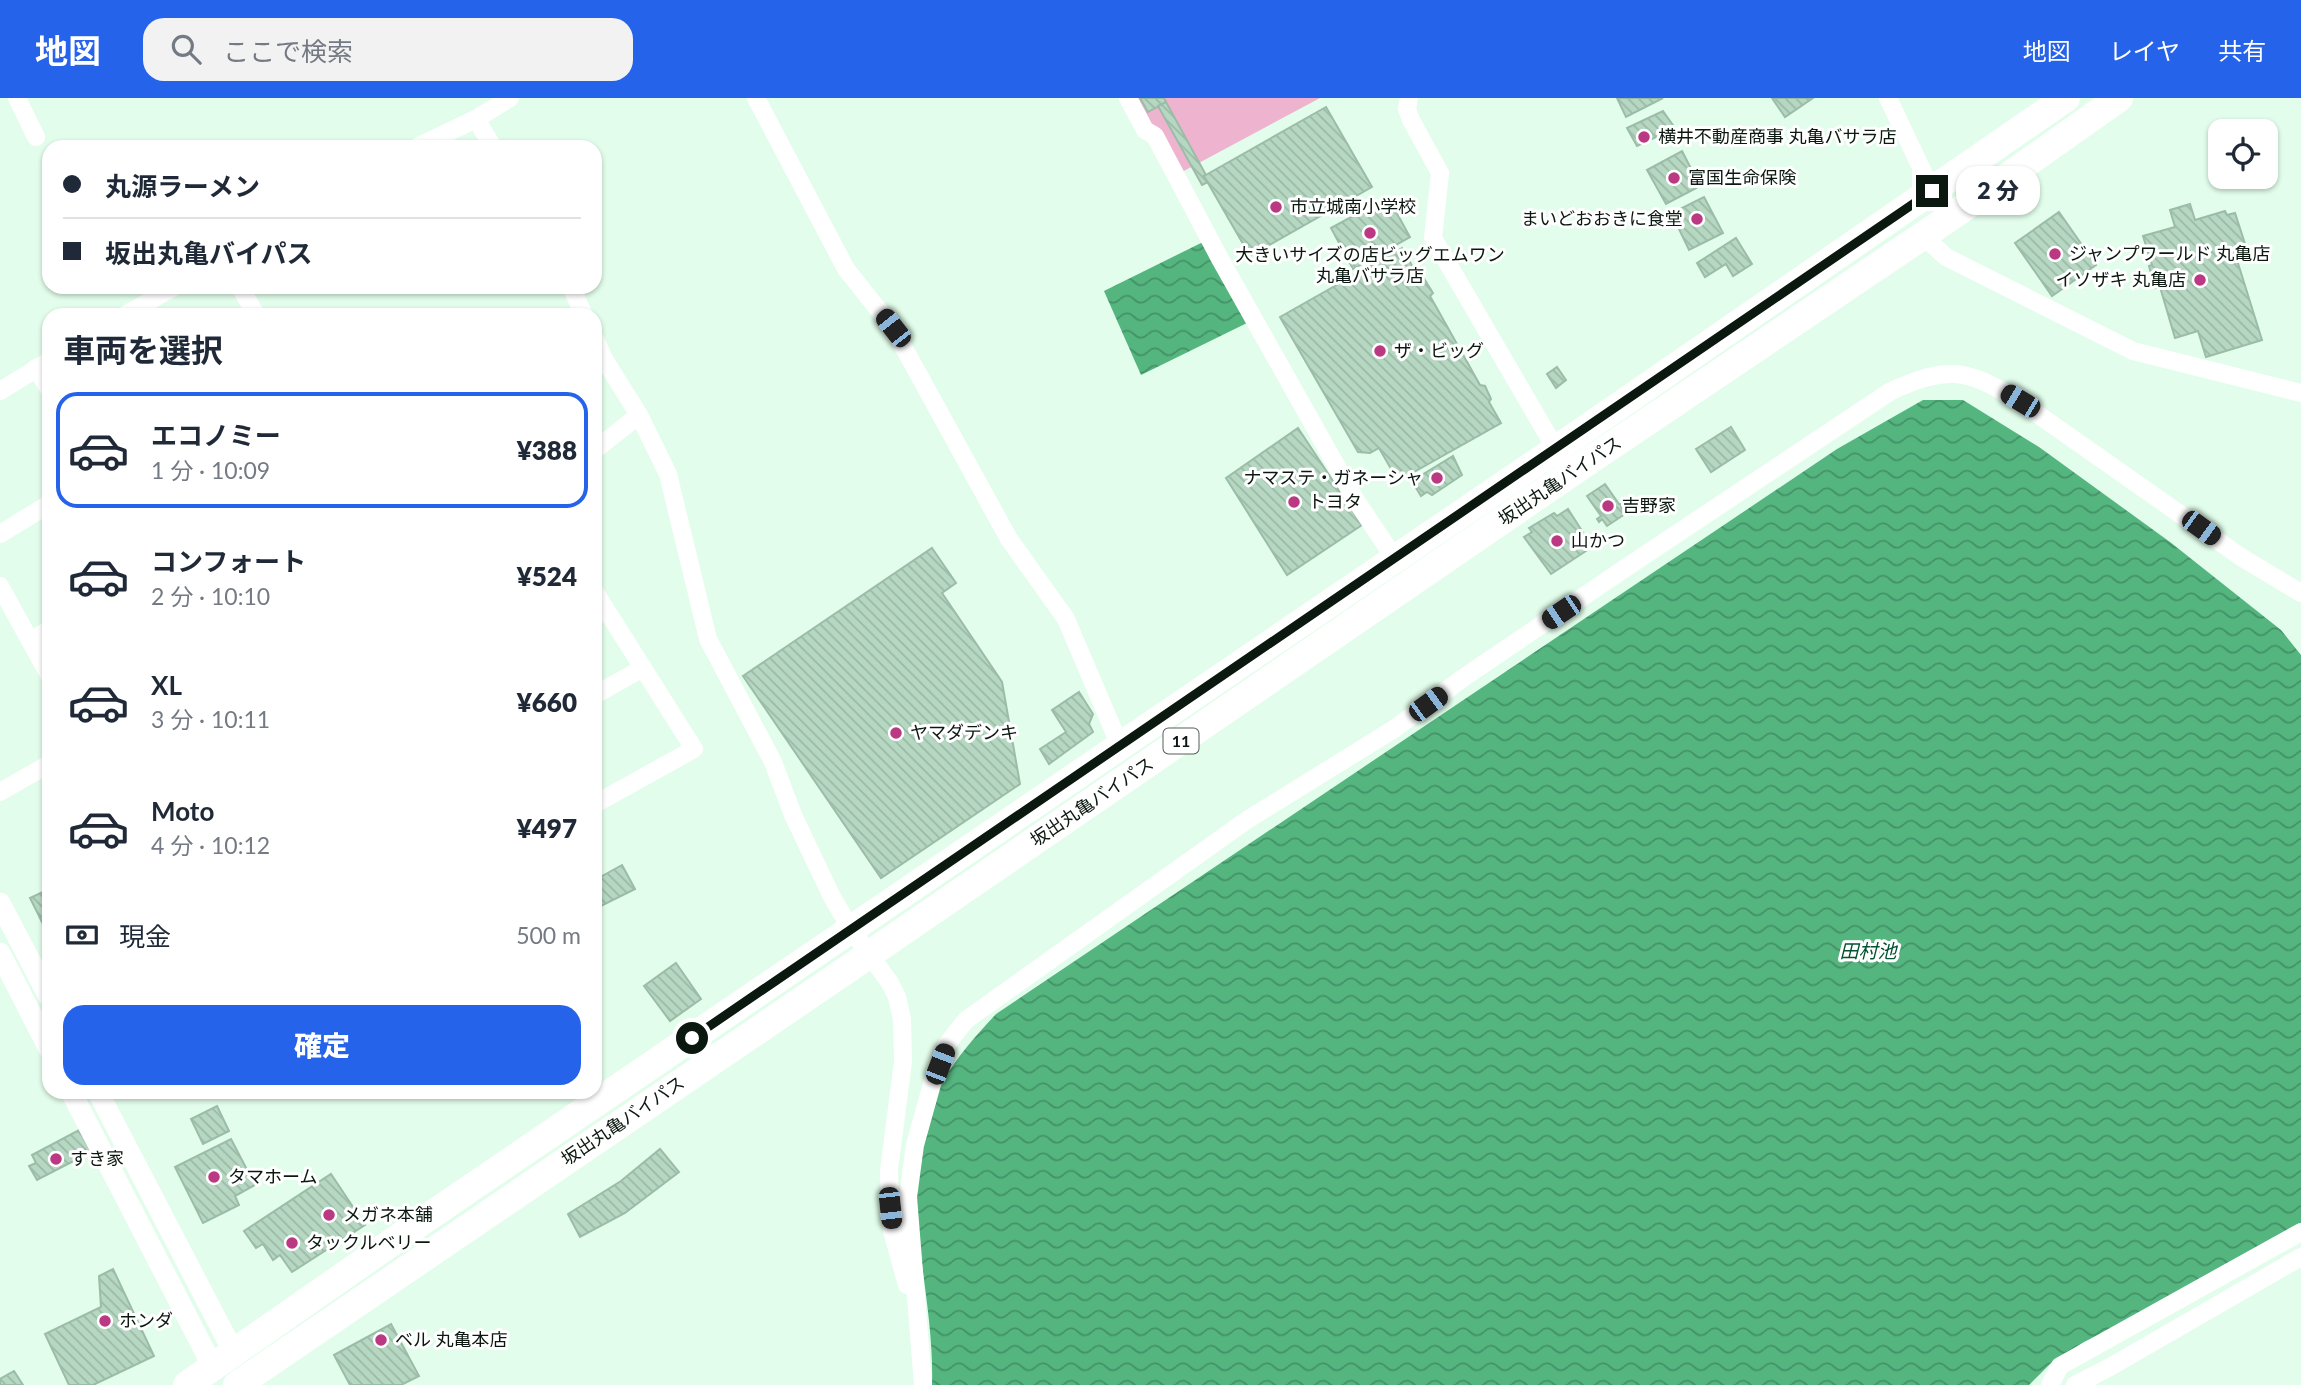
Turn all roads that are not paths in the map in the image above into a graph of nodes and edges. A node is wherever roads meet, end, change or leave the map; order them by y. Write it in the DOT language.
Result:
graph roads {
  1 [pos="510,98"];
  2 [pos="755,98"];
  3 [pos="1128,98"];
  4 [pos="1409,98"];
  5 [pos="1888,98"];
  6 [pos="2066,98"];
  7 [pos="2119,98"];
  8 [pos="20,99"];
  9 [pos="476,119"];
  10 [pos="36,137"];
  11 [pos="431,140"];
  12 [pos="489,140"];
  13 [pos="1932,191"];
  14 [pos="1922,236"];
  15 [pos="162,294"];
  16 [pos="137,308"];
  17 [pos="602,355"];
  18 [pos="42,364"];
  19 [pos="0,391"];
  20 [pos="2301,393"];
  21 [pos="639,415"];
  22 [pos="602,444"];
  23 [pos="1555,450"];
  24 [pos="1570,473"];
  25 [pos="42,508"];
  26 [pos="0,534"];
  27 [pos="2241,557"];
  28 [pos="1395,559"];
  29 [pos="0,586"];
  30 [pos="2301,593"];
  31 [pos="602,603"];
  32 [pos="2301,604"];
  33 [pos="42,634"];
  34 [pos="30,641"];
  35 [pos="42,662"];
  36 [pos="643,668"];
  37 [pos="602,691"];
  38 [pos="1120,746"];
  39 [pos="42,768"];
  40 [pos="0,792"];
  41 [pos="602,800"];
  42 [pos="0,903"];
  43 [pos="851,929"];
  44 [pos="0,953"];
  45 [pos="870,954"];
  46 [pos="42,984"];
  47 [pos="42,1035"];
  48 [pos="75,1099"];
  49 [pos="102,1099"];
  50 [pos="602,1099"];
  51 [pos="602,1099"];
  52 [pos="2301,1232"];
  53 [pos="2301,1257"];
  54 [pos="916,1303"];
  55 [pos="223,1360"];
  56 [pos="187,1385"];
  57 [pos="237,1385"];
  58 [pos="923,1385"];
  59 [pos="2050,1385"];
  60 [pos="2075,1385"];
  1 -- 9 [label="street"];
  2 -- 38 [label="street"];
  3 -- 28 [label="street"];
  4 -- 23 [label="street"];
  5 -- 13 [label="street"];
  6 -- 13 [label="highway, 坂出丸亀バイパス / 11"];
  7 -- 14 [label="highway, 坂出丸亀バイパス / 11"];
  8 -- 10 [label="street"];
  9 -- 11 [label="street"];
  9 -- 12 [label="street"];
  13 -- 23 [label="highway, 坂出丸亀バイパス / 11"];
  14 -- 20 [label="street"];
  14 -- 24 [label="highway, 坂出丸亀バイパス / 11"];
  15 -- 16 [label="street"];
  17 -- 21 [label="street"];
  18 -- 19 [label="street"];
  21 -- 22 [label="street"];
  21 -- 43 [label="street"];
  23 -- 24 [label="street"];
  23 -- 28 [label="highway, 坂出丸亀バイパス / 11"];
  24 -- 45 [label="highway, 坂出丸亀バイパス / 11"];
  25 -- 26 [label="street"];
  27 -- 30 [label="street"];
  27 -- 32 [label="street"];
  27 -- 54 [label="street"];
  28 -- 38 [label="highway, 坂出丸亀バイパス / 11"];
  29 -- 34 [label="street"];
  31 -- 36 [label="street"];
  33 -- 34 [label="street"];
  34 -- 35 [label="street"];
  36 -- 37 [label="street"];
  36 -- 41 [label="street"];
  38 -- 43 [label="highway, 坂出丸亀バイパス / 11"];
  39 -- 40 [label="street"];
  42 -- 46 [label="street"];
  43 -- 45 [label="street"];
  43 -- 51 [label="highway, 坂出丸亀バイパス / 11"];
  44 -- 47 [label="street"];
  45 -- 54 [label="street"];
  45 -- 57 [label="highway, 坂出丸亀バイパス / 11"];
  48 -- 55 [label="street"];
  49 -- 55 [label="street"];
  50 -- 55 [label="highway, 坂出丸亀バイパス / 11"];
  52 -- 59 [label="street"];
  53 -- 60 [label="street"];
  54 -- 58 [label="street"];
  55 -- 56 [label="highway, 坂出丸亀バイパス / 11"];
}
